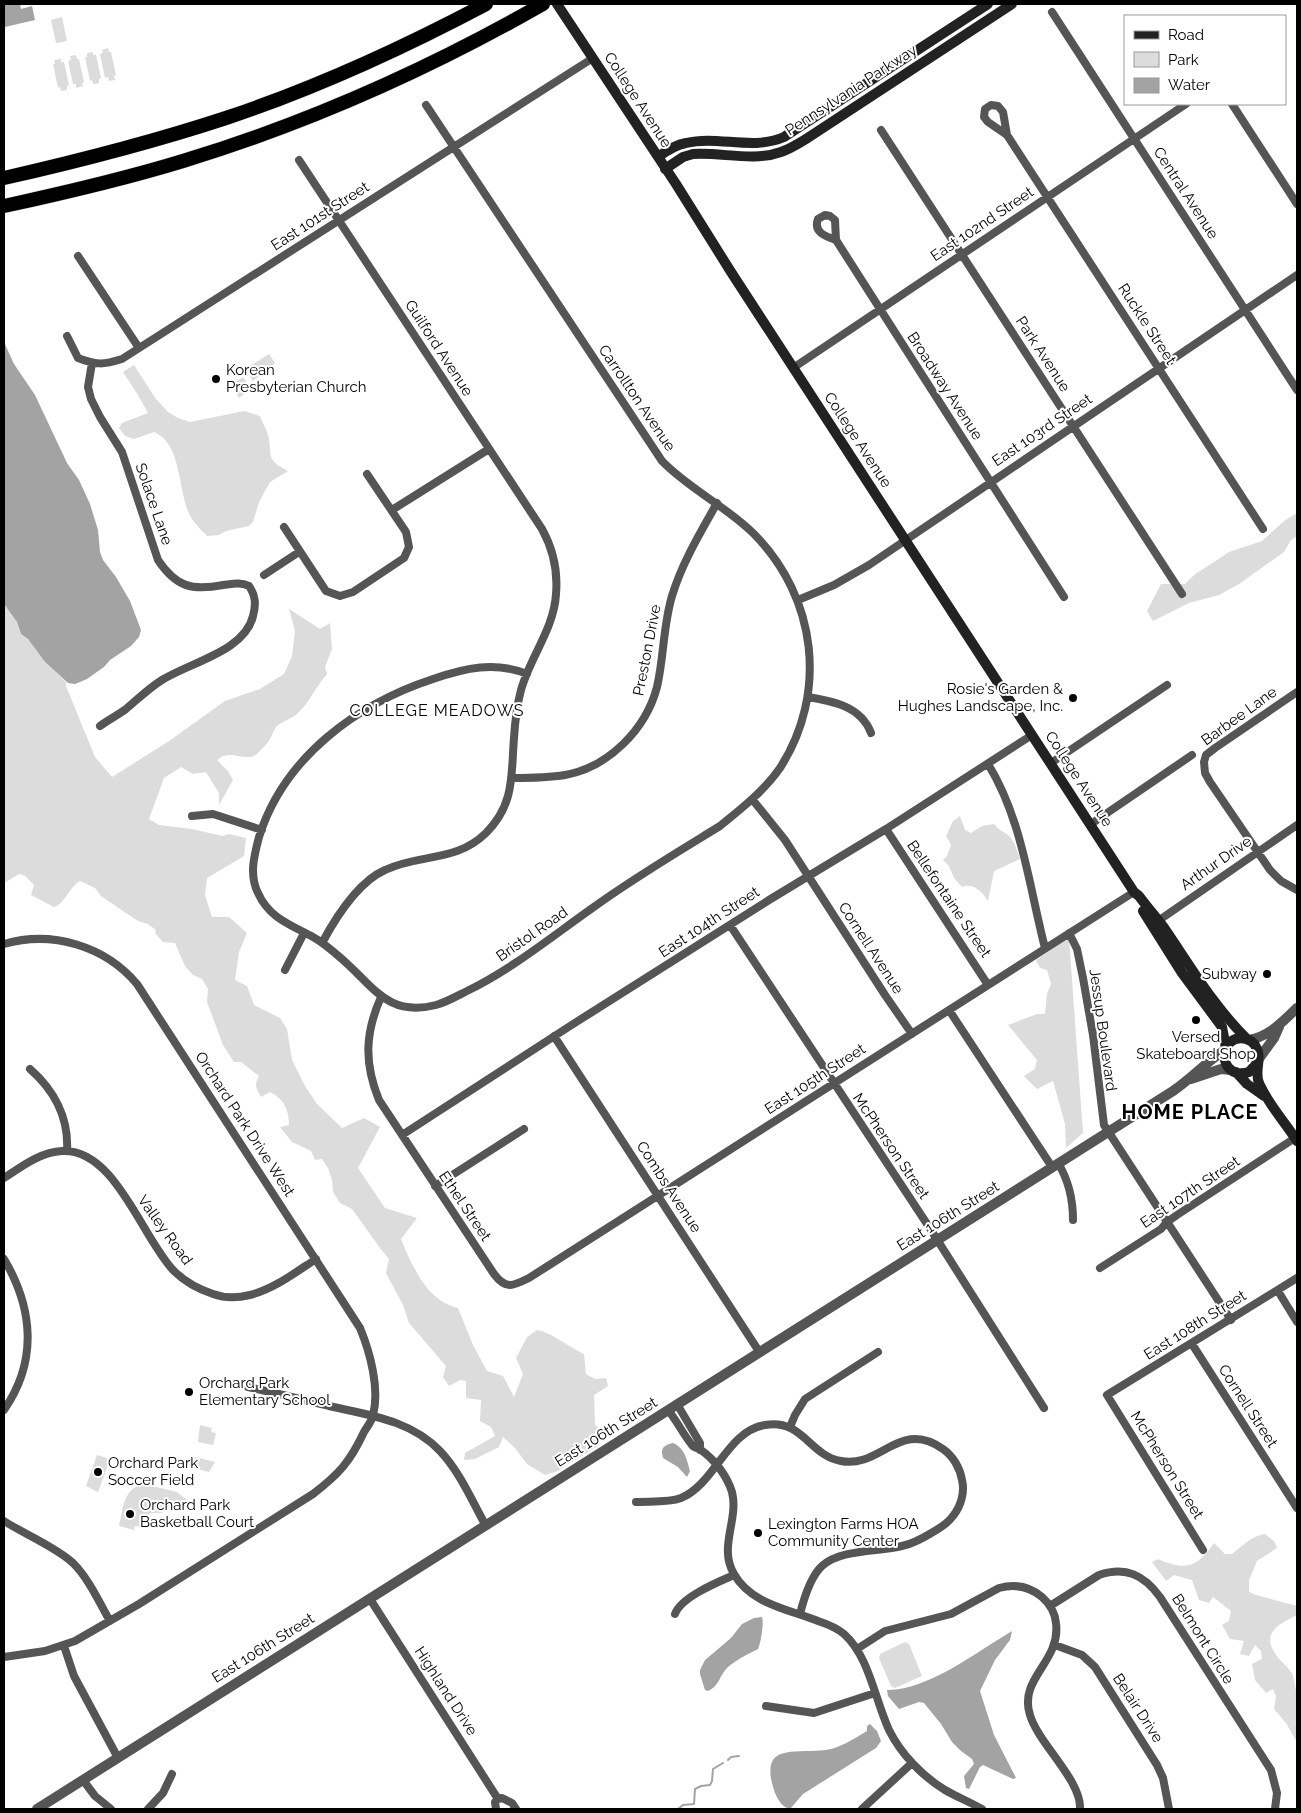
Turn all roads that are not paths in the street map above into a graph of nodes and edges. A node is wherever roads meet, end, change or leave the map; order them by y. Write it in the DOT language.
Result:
graph roads {
  1 [pos="486,4"];
  2 [pos="557,4"];
  3 [pos="988,4"];
  4 [pos="1012,4"];
  5 [pos="540,6"];
  6 [pos="1052,12"];
  7 [pos="593,58"];
  8 [pos="426,105"];
  9 [pos="1184,105"];
  10 [pos="1233,105"];
  11 [pos="881,130"];
  12 [pos="1007,134"];
  13 [pos="1134,138"];
  14 [pos="454,147"];
  15 [pos="658,157"];
  16 [pos="299,160"];
  17 [pos="666,169"];
  18 [pos="4,178"];
  19 [pos="1048,196"];
  20 [pos="1297,204"];
  21 [pos="4,206"];
  22 [pos="339,220"];
  23 [pos="836,240"];
  24 [pos="962,254"];
  25 [pos="78,256"];
  26 [pos="1297,276"];
  27 [pos="880,309"];
  28 [pos="1246,310"];
  29 [pos="67,336"];
  30 [pos="139,348"];
  31 [pos="92,363"];
  32 [pos="793,368"];
  33 [pos="1160,369"];
  34 [pos="1297,390"];
  35 [pos="1073,426"];
  36 [pos="489,449"];
  37 [pos="367,474"];
  38 [pos="990,482"];
  39 [pos="717,503"];
  40 [pos="392,510"];
  41 [pos="284,528"];
  42 [pos="1263,529"];
  43 [pos="906,540"];
  44 [pos="299,552"];
  45 [pos="264,575"];
  46 [pos="1182,594"];
  47 [pos="1064,597"];
  48 [pos="798,600"];
  49 [pos="527,674"];
  50 [pos="1167,685"];
  51 [pos="1297,692"];
  52 [pos="808,697"];
  53 [pos="100,726"];
  54 [pos="870,733"];
  55 [pos="1032,735"];
  56 [pos="1192,755"];
  57 [pos="1051,763"];
  58 [pos="988,764"];
  59 [pos="512,778"];
  60 [pos="752,799"];
  61 [pos="192,816"];
  62 [pos="1091,824"];
  63 [pos="1297,825"];
  64 [pos="886,829"];
  65 [pos="262,830"];
  66 [pos="1258,852"];
  67 [pos="808,877"];
  68 [pos="1297,890"];
  69 [pos="1134,892"];
  70 [pos="1155,923"];
  71 [pos="730,925"];
  72 [pos="304,933"];
  73 [pos="1068,933"];
  74 [pos="322,943"];
  75 [pos="4,944"];
  76 [pos="1045,948"];
  77 [pos="285,970"];
  78 [pos="988,985"];
  79 [pos="381,997"];
  80 [pos="1297,1008"];
  81 [pos="949,1010"];
  82 [pos="1280,1026"];
  83 [pos="912,1034"];
  84 [pos="554,1036"];
  85 [pos="1248,1040"];
  86 [pos="1225,1049"];
  87 [pos="1258,1061"];
  88 [pos="30,1069"];
  89 [pos="1234,1071"];
  90 [pos="1190,1079"];
  91 [pos="833,1084"];
  92 [pos="1265,1096"];
  93 [pos="524,1129"];
  94 [pos="1108,1131"];
  95 [pos="402,1135"];
  96 [pos="1296,1140"];
  97 [pos="67,1151"];
  98 [pos="1055,1165"];
  99 [pos="4,1178"];
  100 [pos="435,1186"];
  101 [pos="657,1195"];
  102 [pos="1073,1220"];
  103 [pos="1167,1222"];
  104 [pos="937,1241"];
  105 [pos="4,1259"];
  106 [pos="316,1259"];
  107 [pos="1100,1268"];
  108 [pos="1297,1278"];
  109 [pos="510,1285"];
  110 [pos="1278,1291"];
  111 [pos="1231,1320"];
  112 [pos="1297,1322"];
  113 [pos="1192,1344"];
  114 [pos="878,1352"];
  115 [pos="760,1353"];
  116 [pos="248,1387"];
  117 [pos="1108,1395"];
  118 [pos="673,1407"];
  119 [pos="1044,1408"];
  120 [pos="4,1410"];
  121 [pos="373,1416"];
  122 [pos="790,1427"];
  123 [pos="716,1465"];
  124 [pos="636,1502"];
  125 [pos="1297,1508"];
  126 [pos="4,1521"];
  127 [pos="486,1526"];
  128 [pos="1204,1550"];
  129 [pos="734,1575"];
  130 [pos="370,1599"];
  131 [pos="1050,1606"];
  132 [pos="675,1614"];
  133 [pos="800,1614"];
  134 [pos="110,1621"];
  135 [pos="1055,1645"];
  136 [pos="64,1646"];
  137 [pos="857,1649"];
  138 [pos="4,1657"];
  139 [pos="875,1693"];
  140 [pos="766,1706"];
  141 [pos="118,1758"];
  142 [pos="912,1763"];
  143 [pos="172,1774"];
  144 [pos="83,1780"];
  145 [pos="498,1799"];
  146 [pos="37,1809"];
  147 [pos="111,1809"];
  148 [pos="148,1809"];
  149 [pos="496,1809"];
  150 [pos="516,1809"];
  151 [pos="862,1809"];
  152 [pos="982,1809"];
  153 [pos="1080,1809"];
  154 [pos="1169,1809"];
  155 [pos="1275,1809"];
  1 -- 18 [label="highway"];
  2 -- 7 [label="main road, College Avenue"];
  3 -- 15 [label="main road, Pennsylvania Parkway"];
  4 -- 17 [label="main road, Pennsylvania Parkway"];
  5 -- 21 [label="highway"];
  6 -- 13 [label="street, Central Avenue"];
  7 -- 14 [label="street, East 101st Street"];
  7 -- 15 [label="main road, College Avenue"];
  8 -- 14 [label="street, Carrollton Avenue"];
  9 -- 13 [label="street, East 102nd Street"];
  10 -- 20 [label="street"];
  11 -- 24 [label="street, Park Avenue"];
  12 -- 19 [label="street, Ruckle Street"];
  13 -- 19 [label="street, East 102nd Street"];
  13 -- 28 [label="street, Central Avenue"];
  14 -- 22 [label="street, East 101st Street"];
  14 -- 39 [label="street, Carrollton Avenue"];
  15 -- 17 [label="main road, College Avenue"];
  16 -- 22 [label="street, Guilford Avenue"];
  17 -- 32 [label="main road, College Avenue"];
  19 -- 24 [label="street, East 102nd Street"];
  19 -- 33 [label="street, Ruckle Street"];
  22 -- 30 [label="street, East 101st Street"];
  22 -- 36 [label="street, Guilford Avenue"];
  23 -- 27 [label="street, Broadway Avenue"];
  24 -- 27 [label="street, East 102nd Street"];
  24 -- 35 [label="street, Park Avenue"];
  25 -- 30 [label="street"];
  26 -- 28 [label="street, East 103rd Street"];
  27 -- 32 [label="street, East 102nd Street"];
  27 -- 38 [label="street, Broadway Avenue"];
  28 -- 33 [label="street, East 103rd Street"];
  28 -- 34 [label="street, Central Avenue"];
  29 -- 31 [label="street"];
  30 -- 31 [label="street, East 101st Street"];
  31 -- 53 [label="street, Solace Lane"];
  32 -- 43 [label="main road, College Avenue"];
  33 -- 35 [label="street, East 103rd Street"];
  33 -- 42 [label="street, Ruckle Street"];
  35 -- 38 [label="street, East 103rd Street"];
  35 -- 46 [label="street, Park Avenue"];
  36 -- 40 [label="street"];
  36 -- 49 [label="street, Guilford Avenue"];
  37 -- 40 [label="street"];
  38 -- 43 [label="street, East 103rd Street"];
  38 -- 47 [label="street, Broadway Avenue"];
  39 -- 48 [label="street, Carrollton Avenue"];
  39 -- 59 [label="street, Preston Drive"];
  40 -- 44 [label="street"];
  41 -- 44 [label="street"];
  43 -- 48 [label="street, East 103rd Street"];
  43 -- 55 [label="main road, College Avenue"];
  44 -- 45 [label="street"];
  48 -- 52 [label="street, Carrollton Avenue"];
  49 -- 59 [label="street, Guilford Avenue"];
  49 -- 65 [label="street, Bristol Road"];
  50 -- 57 [label="street"];
  51 -- 66 [label="street, Barbee Lane"];
  52 -- 54 [label="street"];
  52 -- 60 [label="street, Carrollton Avenue"];
  55 -- 57 [label="main road, College Avenue"];
  55 -- 58 [label="street, East 104th Street"];
  56 -- 62 [label="street"];
  57 -- 62 [label="main road, College Avenue"];
  58 -- 64 [label="street, East 104th Street"];
  58 -- 76 [label="street"];
  59 -- 74 [label="street, Guilford Avenue"];
  60 -- 67 [label="street, Cornell Avenue"];
  60 -- 79 [label="street, Bristol Road"];
  61 -- 65 [label="street"];
  62 -- 69 [label="main road, College Avenue"];
  63 -- 66 [label="street, Arthur Drive"];
  64 -- 67 [label="street, East 104th Street"];
  64 -- 78 [label="street, Bellefontaine Street"];
  65 -- 72 [label="street, Bristol Road"];
  66 -- 68 [label="street"];
  66 -- 70 [label="street, Arthur Drive"];
  67 -- 71 [label="street, East 104th Street"];
  67 -- 83 [label="street, Cornell Avenue"];
  69 -- 70 [label="main road, College Avenue"];
  69 -- 73 [label="street, East 105th Street"];
  70 -- 85 [label="main road, College Avenue"];
  70 -- 86 [label="main road, College Avenue"];
  71 -- 84 [label="street, East 104th Street"];
  71 -- 91 [label="street, McPherson Street"];
  72 -- 74 [label="street, Bristol Road"];
  72 -- 77 [label="street"];
  73 -- 76 [label="street, East 105th Street"];
  73 -- 94 [label="street, Jessup Boulevard"];
  74 -- 79 [label="street, Bristol Road"];
  75 -- 106 [label="street, Orchard Park Drive West"];
  76 -- 78 [label="street, East 105th Street"];
  78 -- 81 [label="street, East 105th Street"];
  79 -- 95 [label="street, Ethel Street"];
  80 -- 82 [label="street"];
  81 -- 83 [label="street, East 105th Street"];
  81 -- 98 [label="street"];
  82 -- 85 [label="street"];
  82 -- 87 [label="street"];
  83 -- 91 [label="street, East 105th Street"];
  84 -- 95 [label="street, East 104th Street"];
  84 -- 101 [label="street, Combs Avenue"];
  85 -- 86 [label="main road"];
  85 -- 87 [label="main road"];
  86 -- 89 [label="main road"];
  86 -- 90 [label="street, East 106th Street"];
  87 -- 89 [label="main road"];
  87 -- 92 [label="main road"];
  88 -- 97 [label="street"];
  89 -- 90 [label="street, East 106th Street"];
  89 -- 92 [label="main road"];
  90 -- 94 [label="street, East 106th Street"];
  91 -- 101 [label="street, East 105th Street"];
  91 -- 104 [label="street, McPherson Street"];
  92 -- 96 [label="main road"];
  93 -- 100 [label="street"];
  94 -- 98 [label="street, East 106th Street"];
  94 -- 103 [label="street"];
  95 -- 100 [label="street, Ethel Street"];
  96 -- 103 [label="street, East 107th Street"];
  97 -- 99 [label="street"];
  97 -- 106 [label="street, Valley Road"];
  98 -- 102 [label="street"];
  98 -- 104 [label="street, East 106th Street"];
  100 -- 109 [label="street, Ethel Street"];
  101 -- 109 [label="street, East 105th Street"];
  101 -- 115 [label="street, Combs Avenue"];
  103 -- 107 [label="street, East 107th Street"];
  103 -- 111 [label="street"];
  104 -- 115 [label="street, East 106th Street"];
  104 -- 119 [label="street, McPherson Street"];
  105 -- 120 [label="street"];
  106 -- 121 [label="street, Orchard Park Drive West"];
  108 -- 110 [label="street, East 108th Street"];
  110 -- 111 [label="street, East 108th Street"];
  110 -- 112 [label="street"];
  111 -- 113 [label="street, East 108th Street"];
  113 -- 117 [label="street, East 108th Street"];
  113 -- 125 [label="street, Cornell Street"];
  114 -- 122 [label="street"];
  115 -- 118 [label="street, East 106th Street"];
  116 -- 121 [label="street"];
  117 -- 128 [label="street, McPherson Street"];
  118 -- 123 [label="street"];
  118 -- 127 [label="street, East 106th Street"];
  121 -- 127 [label="street"];
  121 -- 134 [label="street"];
  122 -- 123 [label="street"];
  122 -- 133 [label="street"];
  123 -- 124 [label="street"];
  123 -- 129 [label="street"];
  126 -- 134 [label="street"];
  127 -- 130 [label="street, East 106th Street"];
  129 -- 132 [label="street"];
  129 -- 133 [label="street"];
  130 -- 141 [label="street, East 106th Street"];
  130 -- 145 [label="street, Highland Drive"];
  131 -- 135 [label="street"];
  131 -- 137 [label="street"];
  131 -- 155 [label="street, Belmont Circle"];
  133 -- 137 [label="street"];
  134 -- 136 [label="street"];
  135 -- 153 [label="street"];
  135 -- 154 [label="street, Belair Drive"];
  136 -- 138 [label="street"];
  136 -- 141 [label="street"];
  137 -- 139 [label="street"];
  139 -- 140 [label="street"];
  139 -- 142 [label="street"];
  141 -- 144 [label="street, East 106th Street"];
  142 -- 151 [label="street"];
  142 -- 152 [label="street"];
  143 -- 148 [label="street"];
  144 -- 146 [label="street, East 106th Street"];
  144 -- 147 [label="street"];
  145 -- 149 [label="street"];
  145 -- 150 [label="street"];
}
